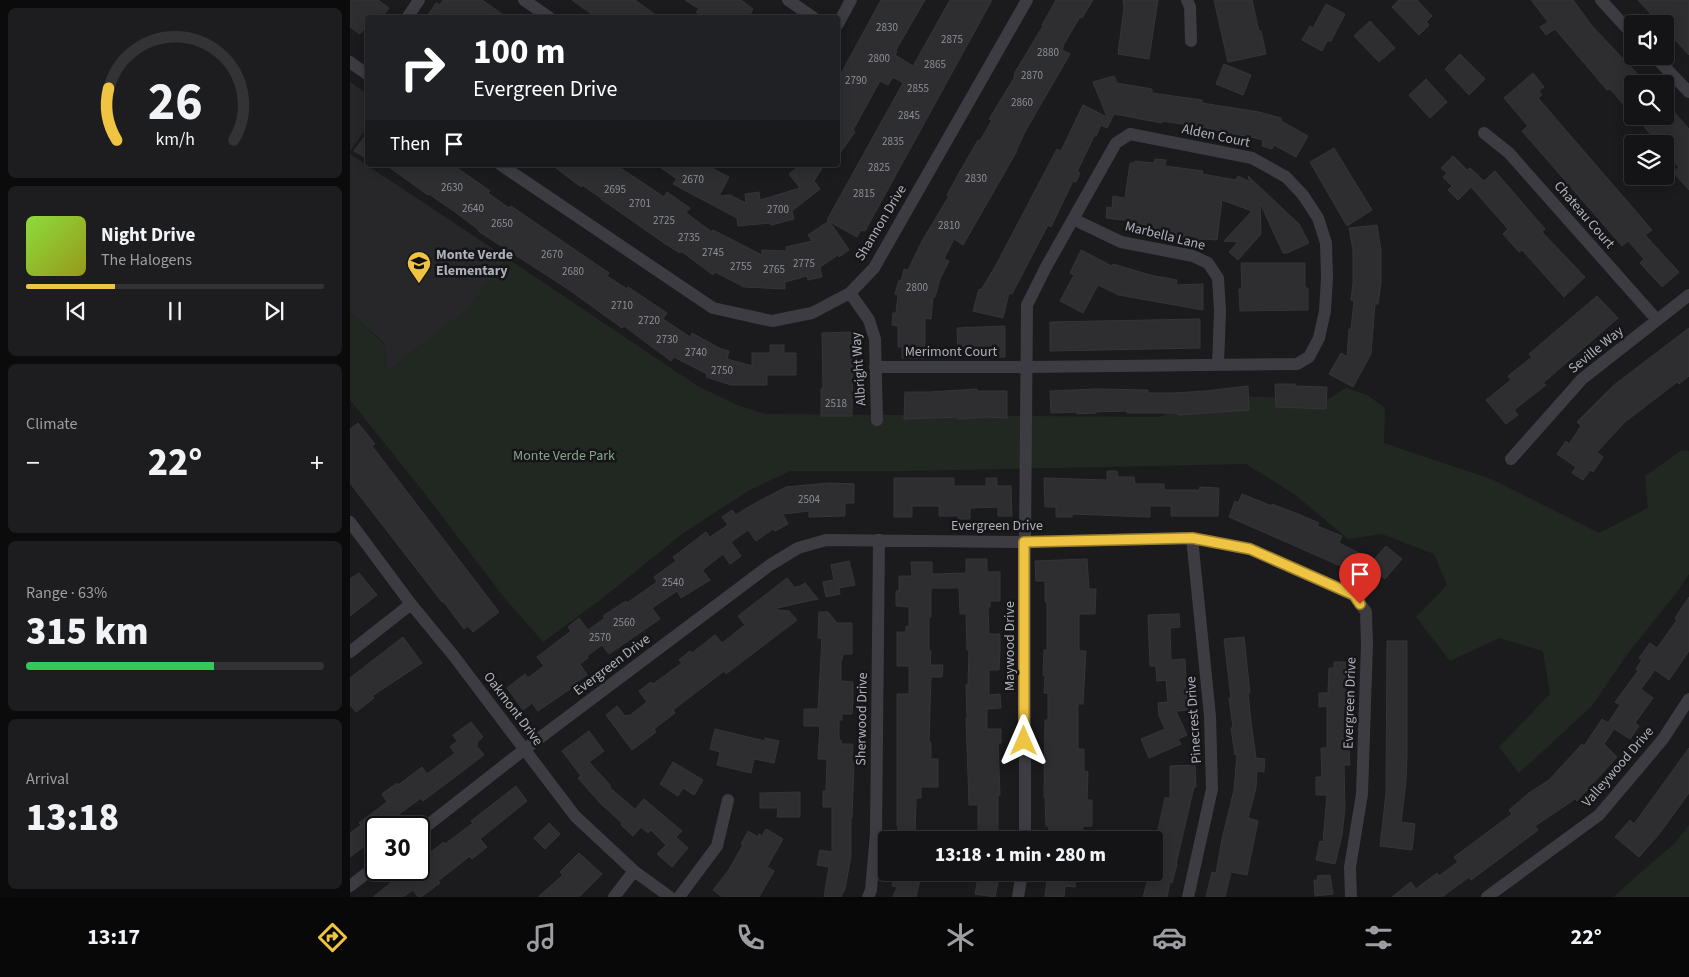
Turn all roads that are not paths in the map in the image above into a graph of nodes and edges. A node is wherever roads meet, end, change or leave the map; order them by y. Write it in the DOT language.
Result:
graph roads {
  1 [pos="419,0"];
  2 [pos="524,0"];
  3 [pos="788,0"];
  4 [pos="851,0"];
  5 [pos="1027,0"];
  6 [pos="1187,0"];
  7 [pos="1600,0"];
  8 [pos="409,15"];
  9 [pos="546,15"];
  10 [pos="810,15"];
  11 [pos="840,20"];
  12 [pos="1624,26"];
  13 [pos="1190,41"];
  14 [pos="350,62"];
  15 [pos="1663,65"];
  16 [pos="365,73"];
  17 [pos="1689,92"];
  18 [pos="1484,133"];
  19 [pos="504,167"];
  20 [pos="1073,219"];
  21 [pos="850,293"];
  22 [pos="1689,295"];
  23 [pos="1657,320"];
  24 [pos="1218,365"];
  25 [pos="875,366"];
  26 [pos="1026,367"];
  27 [pos="877,420"];
  28 [pos="1511,460"];
  29 [pos="350,522"];
  30 [pos="1192,538"];
  31 [pos="879,540"];
  32 [pos="1024,542"];
  33 [pos="411,604"];
  34 [pos="350,652"];
  35 [pos="1689,699"];
  36 [pos="525,749"];
  37 [pos="728,800"];
  38 [pos="430,823"];
  39 [pos="1024,831"];
  40 [pos="634,871"];
  41 [pos="365,874"];
  42 [pos="1021,881"];
  43 [pos="350,886"];
  44 [pos="614,897"];
  45 [pos="670,897"];
  46 [pos="679,897"];
  47 [pos="868,897"];
  48 [pos="1018,897"];
  49 [pos="1188,897"];
  50 [pos="1351,897"];
  51 [pos="1487,897"];
  1 -- 8 [label="street"];
  2 -- 9 [label="street"];
  3 -- 10 [label="street"];
  4 -- 11 [label="street"];
  5 -- 21 [label="street, Shannon Drive"];
  6 -- 13 [label="street"];
  7 -- 12 [label="street"];
  14 -- 16 [label="street"];
  15 -- 17 [label="street"];
  18 -- 23 [label="street, Chateau Court"];
  19 -- 21 [label="street, Shannon Drive"];
  20 -- 24 [label="street, Marbella Lane"];
  20 -- 24 [label="street, Alden Court"];
  20 -- 26 [label="street, Alden Court"];
  21 -- 25 [label="street, Albright Way"];
  22 -- 23 [label="street, Seville Way"];
  23 -- 28 [label="street, Seville Way"];
  24 -- 26 [label="street, Alden Court"];
  25 -- 26 [label="street, Merimont Court"];
  25 -- 27 [label="street, Albright Way"];
  26 -- 32 [label="street, Alden Court"];
  29 -- 33 [label="street, Oakmont Drive"];
  30 -- 32 [label="street, Evergreen Drive"];
  30 -- 49 [label="street, Pinecrest Drive"];
  30 -- 50 [label="street, Evergreen Drive"];
  31 -- 32 [label="street, Evergreen Drive"];
  31 -- 36 [label="street, Evergreen Drive"];
  31 -- 47 [label="street, Sherwood Drive"];
  32 -- 39 [label="street, Maywood Drive"];
  33 -- 34 [label="street"];
  33 -- 36 [label="street, Oakmont Drive"];
  35 -- 51 [label="street, Valleywood Drive"];
  36 -- 38 [label="street, Evergreen Drive"];
  36 -- 40 [label="street, Oakmont Drive"];
  37 -- 46 [label="street"];
  40 -- 44 [label="street"];
  40 -- 45 [label="street, Oakmont Drive"];
  41 -- 43 [label="street"];
  42 -- 48 [label="street"];
}
